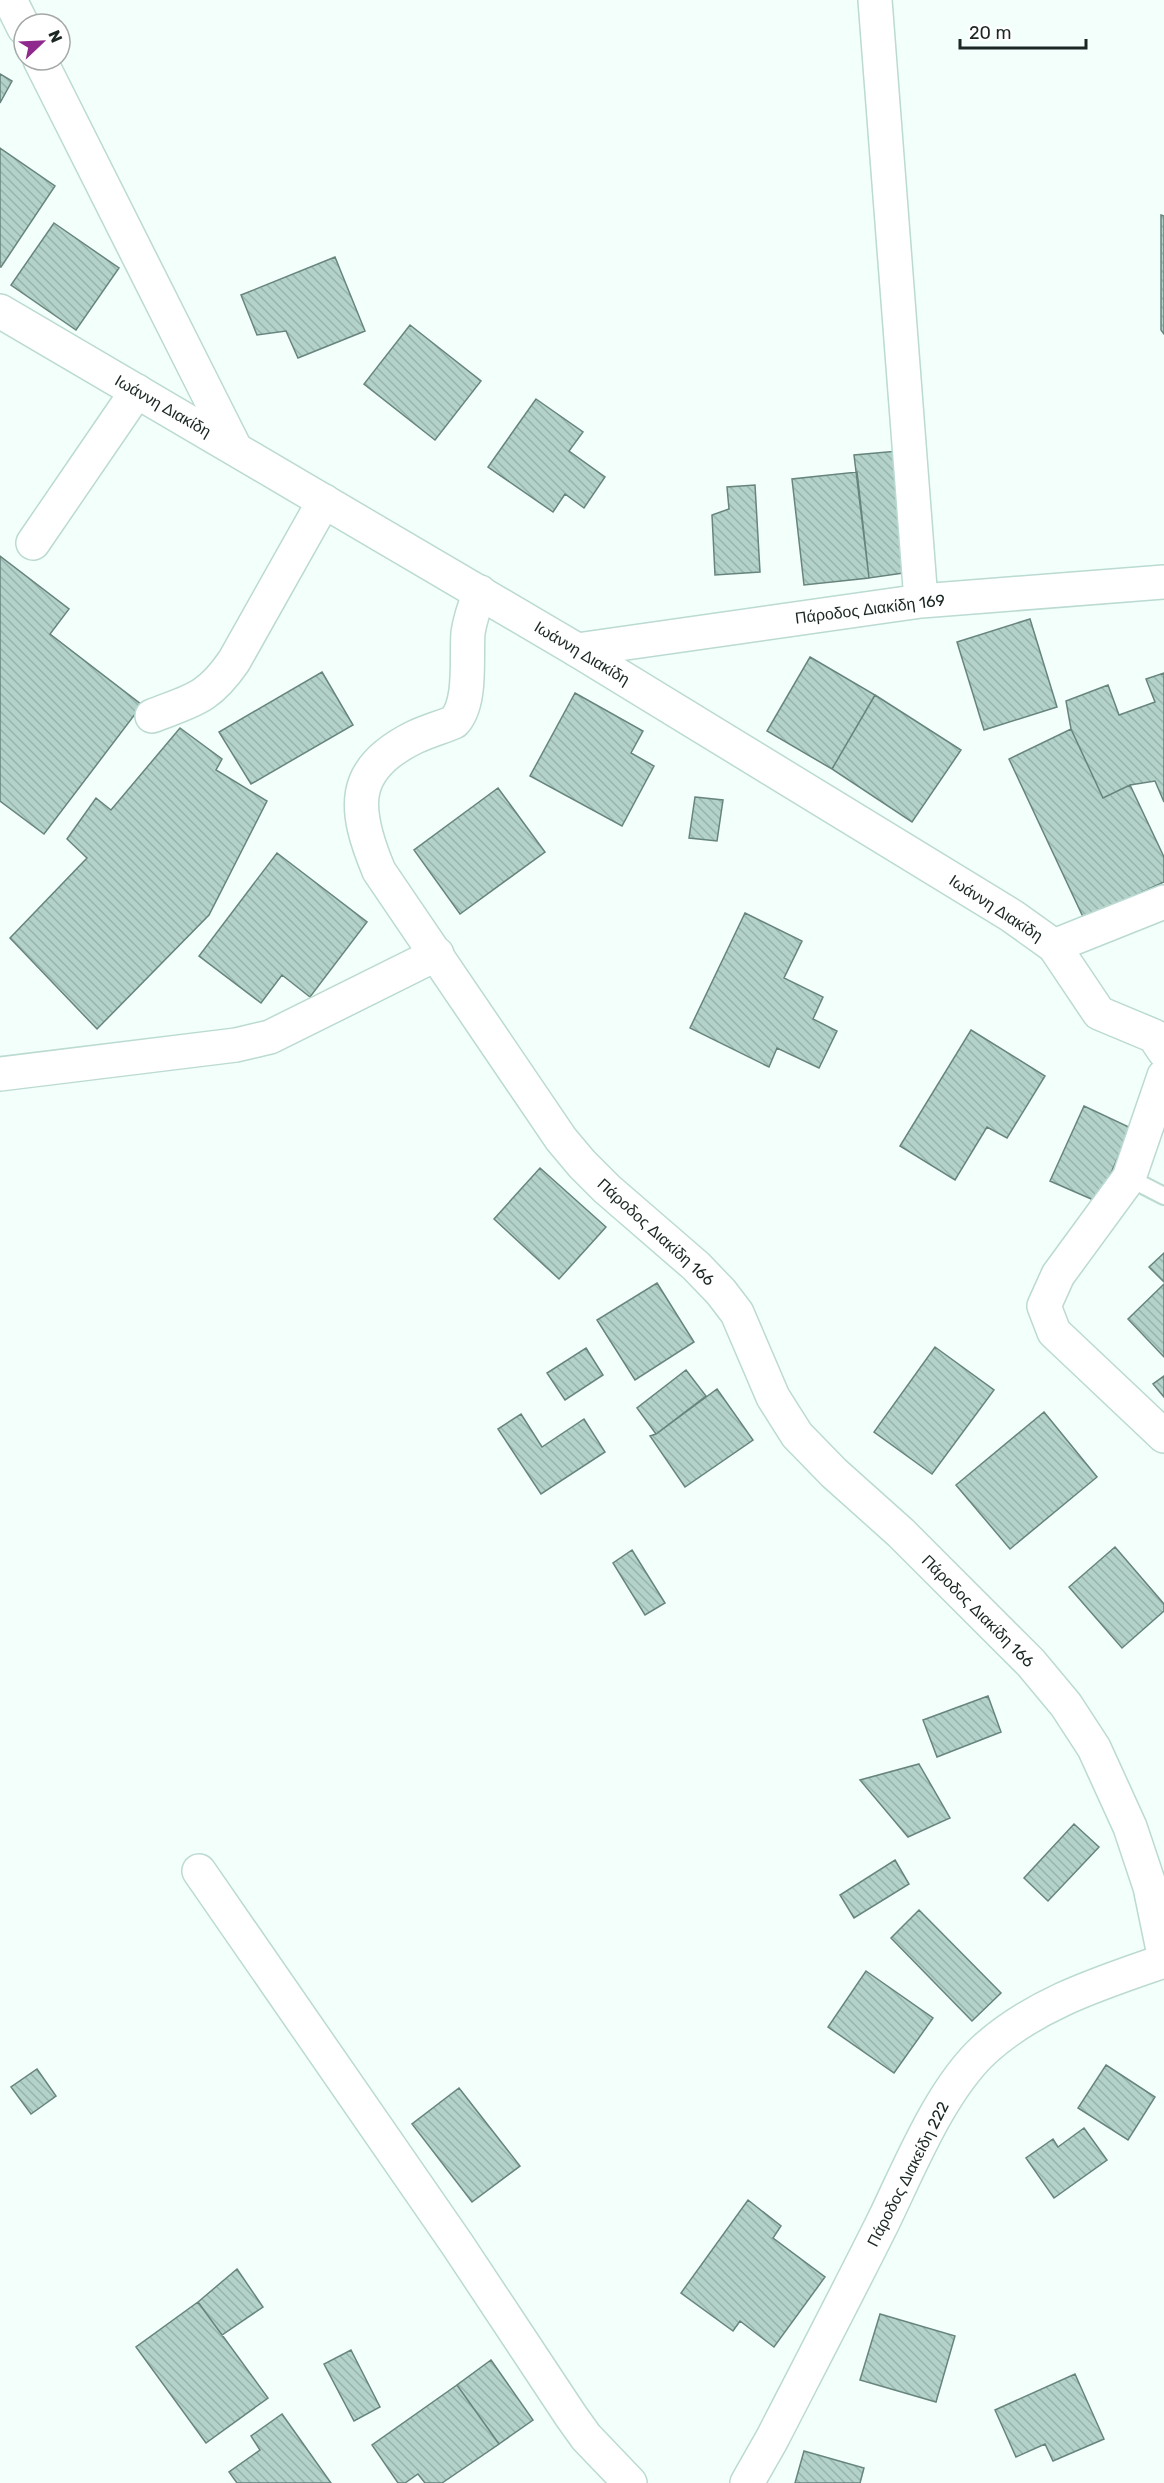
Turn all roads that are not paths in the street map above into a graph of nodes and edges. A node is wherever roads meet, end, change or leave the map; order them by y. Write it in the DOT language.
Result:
graph roads {
  1 [pos="875,0"];
  2 [pos="46,72"];
  3 [pos="0,311"];
  4 [pos="137,392"];
  5 [pos="235,448"];
  6 [pos="324,501"];
  7 [pos="33,543"];
  8 [pos="1164,582"];
  9 [pos="480,592"];
  10 [pos="921,601"];
  11 [pos="577,650"];
  12 [pos="152,716"];
  13 [pos="1164,902"];
  14 [pos="1054,946"];
  15 [pos="437,954"];
  16 [pos="1164,1051"];
  17 [pos="0,1074"];
  18 [pos="1164,1076"];
  19 [pos="1129,1178"];
  20 [pos="1164,1196"];
  21 [pos="1164,1436"];
  22 [pos="200,1871"];
  23 [pos="1164,1955"];
  24 [pos="1164,1961"];
  25 [pos="630,2483"];
  26 [pos="747,2483"];
  1 -- 10 [label="street"];
  2 -- 5 [label="street"];
  3 -- 4 [label="street, Ιωάννη Διακίδη"];
  4 -- 5 [label="street, Ιωάννη Διακίδη"];
  4 -- 7 [label="street"];
  5 -- 6 [label="street, Ιωάννη Διακίδη"];
  6 -- 9 [label="street, Ιωάννη Διακίδη"];
  6 -- 12 [label="street"];
  8 -- 10 [label="street, Πάροδος Διακίδη 169"];
  9 -- 11 [label="street, Ιωάννη Διακίδη"];
  9 -- 15 [label="street, Πάροδος Διακίδη 166"];
  10 -- 11 [label="street, Πάροδος Διακίδη 169"];
  11 -- 14 [label="street, Ιωάννη Διακίδη"];
  13 -- 14 [label="street, Ιωάννη Διακίδη"];
  14 -- 16 [label="street"];
  15 -- 17 [label="street"];
  15 -- 23 [label="street, Πάροδος Διακίδη 166"];
  18 -- 19 [label="street"];
  19 -- 20 [label="lane"];
  19 -- 21 [label="street"];
  22 -- 25 [label="street"];
  24 -- 26 [label="street, Πάροδος Διακείδη 222"];
}
